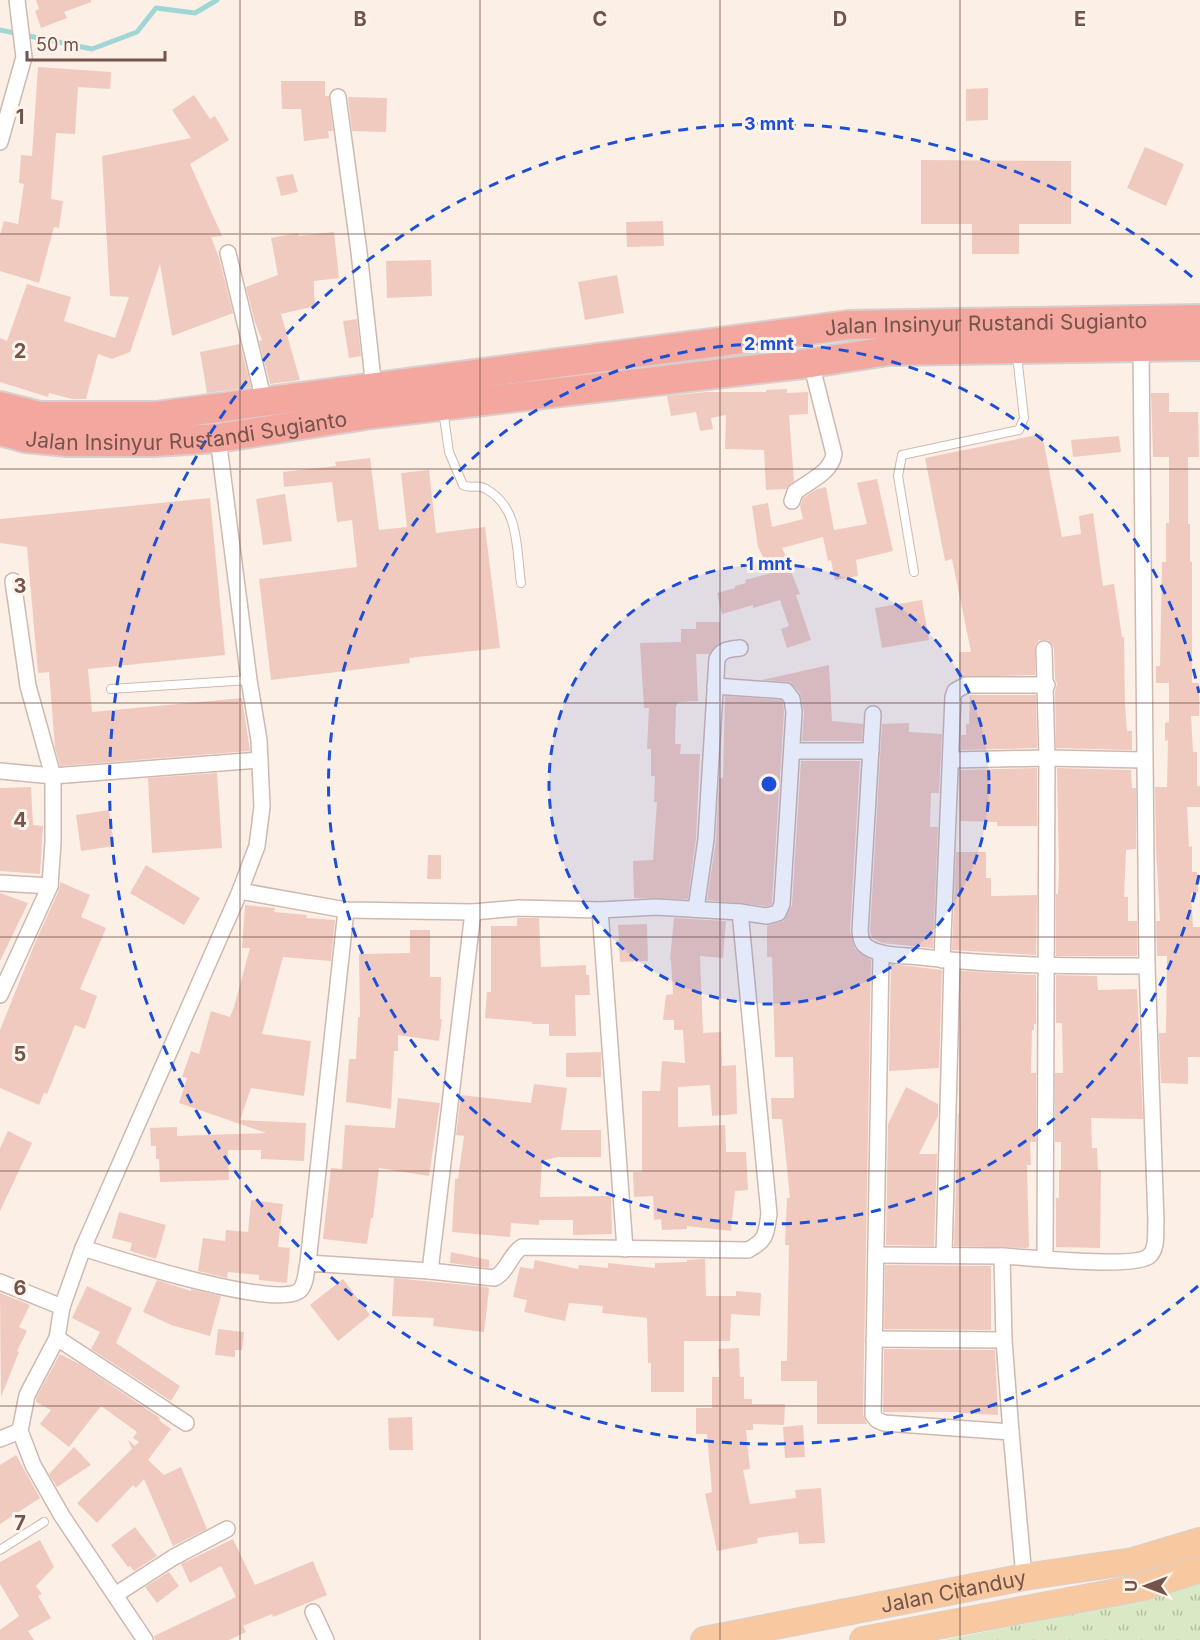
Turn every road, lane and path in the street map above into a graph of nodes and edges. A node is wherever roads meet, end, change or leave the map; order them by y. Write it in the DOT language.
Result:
graph roads {
  1 [pos="17,0"];
  2 [pos="338,97"];
  3 [pos="0,142"];
  4 [pos="228,253"];
  5 [pos="1200,319"];
  6 [pos="1200,346"];
  7 [pos="1141,347"];
  8 [pos="1016,348"];
  9 [pos="811,363"];
  10 [pos="440,393"];
  11 [pos="264,401"];
  12 [pos="373,401"];
  13 [pos="0,406"];
  14 [pos="0,431"];
  15 [pos="218,438"];
  16 [pos="792,501"];
  17 [pos="914,572"];
  18 [pos="13,581"];
  19 [pos="521,583"];
  20 [pos="740,648"];
  21 [pos="1044,649"];
  22 [pos="249,680"];
  23 [pos="1047,685"];
  24 [pos="715,687"];
  25 [pos="111,689"];
  26 [pos="873,714"];
  27 [pos="793,751"];
  28 [pos="870,751"];
  29 [pos="1047,758"];
  30 [pos="260,760"];
  31 [pos="952,760"];
  32 [pos="1144,760"];
  33 [pos="0,771"];
  34 [pos="53,776"];
  35 [pos="0,883"];
  36 [pos="50,886"];
  37 [pos="240,891"];
  38 [pos="696,909"];
  39 [pos="346,910"];
  40 [pos="600,910"];
  41 [pos="472,912"];
  42 [pos="740,912"];
  43 [pos="880,953"];
  44 [pos="947,961"];
  45 [pos="1046,966"];
  46 [pos="1147,966"];
  47 [pos="0,995"];
  48 [pos="83,1248"];
  49 [pos="625,1249"];
  50 [pos="876,1255"];
  51 [pos="944,1255"];
  52 [pos="1002,1256"];
  53 [pos="1045,1258"];
  54 [pos="308,1263"];
  55 [pos="430,1271"];
  56 [pos="0,1282"];
  57 [pos="62,1307"];
  58 [pos="57,1338"];
  59 [pos="874,1339"];
  60 [pos="1004,1340"];
  61 [pos="186,1423"];
  62 [pos="20,1431"];
  63 [pos="1011,1432"];
  64 [pos="0,1439"];
  65 [pos="44,1522"];
  66 [pos="227,1529"];
  67 [pos="1200,1541"];
  68 [pos="0,1550"];
  69 [pos="1133,1561"];
  70 [pos="1200,1569"];
  71 [pos="1024,1577"];
  72 [pos="1143,1587"];
  73 [pos="115,1595"];
  74 [pos="313,1612"];
  75 [pos="145,1640"];
  76 [pos="326,1640"];
  77 [pos="704,1640"];
  78 [pos="863,1640"];
  1 -- 3 [label="street"];
  2 -- 12 [label="street"];
  4 -- 11 [label="street"];
  5 -- 10 [label="highway, Jalan Insinyur Rustandi Sugianto"];
  6 -- 7 [label="highway"];
  7 -- 8 [label="highway"];
  7 -- 32 [label="street"];
  8 -- 9 [label="highway"];
  8 -- 17 [label="lane"];
  9 -- 10 [label="highway"];
  9 -- 16 [label="street"];
  10 -- 12 [label="highway, Jalan Insinyur Rustandi Sugianto"];
  10 -- 19 [label="lane"];
  11 -- 12 [label="highway, Jalan Insinyur Rustandi Sugianto"];
  11 -- 13 [label="highway, Jalan Insinyur Rustandi Sugianto"];
  12 -- 15 [label="highway, Jalan Insinyur Rustandi Sugianto"];
  14 -- 15 [label="highway, Jalan Insinyur Rustandi Sugianto"];
  15 -- 22 [label="street"];
  18 -- 34 [label="street"];
  20 -- 24 [label="street"];
  21 -- 23 [label="street"];
  22 -- 25 [label="lane"];
  22 -- 30 [label="street"];
  23 -- 29 [label="street"];
  23 -- 31 [label="street"];
  24 -- 27 [label="street"];
  24 -- 38 [label="street"];
  26 -- 28 [label="street"];
  27 -- 28 [label="street"];
  27 -- 42 [label="street"];
  28 -- 43 [label="street"];
  29 -- 31 [label="street"];
  29 -- 32 [label="street"];
  29 -- 45 [label="street"];
  30 -- 34 [label="street"];
  30 -- 37 [label="street"];
  31 -- 44 [label="street"];
  32 -- 46 [label="street"];
  33 -- 34 [label="street"];
  34 -- 36 [label="street"];
  35 -- 36 [label="street"];
  36 -- 47 [label="street"];
  37 -- 39 [label="street"];
  37 -- 48 [label="street"];
  38 -- 40 [label="street"];
  38 -- 42 [label="street"];
  39 -- 41 [label="street"];
  39 -- 54 [label="street"];
  40 -- 41 [label="street"];
  40 -- 49 [label="street"];
  41 -- 55 [label="street"];
  42 -- 49 [label="street"];
  43 -- 44 [label="street"];
  43 -- 50 [label="street"];
  44 -- 45 [label="street"];
  44 -- 51 [label="street"];
  45 -- 46 [label="street"];
  45 -- 53 [label="street"];
  46 -- 53 [label="street"];
  48 -- 54 [label="street"];
  48 -- 57 [label="street"];
  49 -- 55 [label="street"];
  50 -- 51 [label="street"];
  50 -- 59 [label="street"];
  51 -- 52 [label="street"];
  52 -- 53 [label="street"];
  52 -- 60 [label="street"];
  54 -- 55 [label="street"];
  56 -- 57 [label="street"];
  57 -- 58 [label="street"];
  58 -- 61 [label="street"];
  58 -- 62 [label="street"];
  59 -- 60 [label="street"];
  59 -- 63 [label="street"];
  60 -- 63 [label="street"];
  62 -- 64 [label="street"];
  62 -- 73 [label="street"];
  63 -- 71 [label="street"];
  65 -- 68 [label="lane"];
  66 -- 73 [label="street"];
  67 -- 69 [label="main road, Jalan Citanduy"];
  69 -- 71 [label="main road, Jalan Citanduy"];
  69 -- 72 [label="main road"];
  70 -- 72 [label="main road, Jalan Citanduy"];
  71 -- 77 [label="main road, Jalan Citanduy"];
  72 -- 78 [label="main road, Jalan Citanduy"];
  73 -- 75 [label="street"];
  74 -- 76 [label="street"];
}
